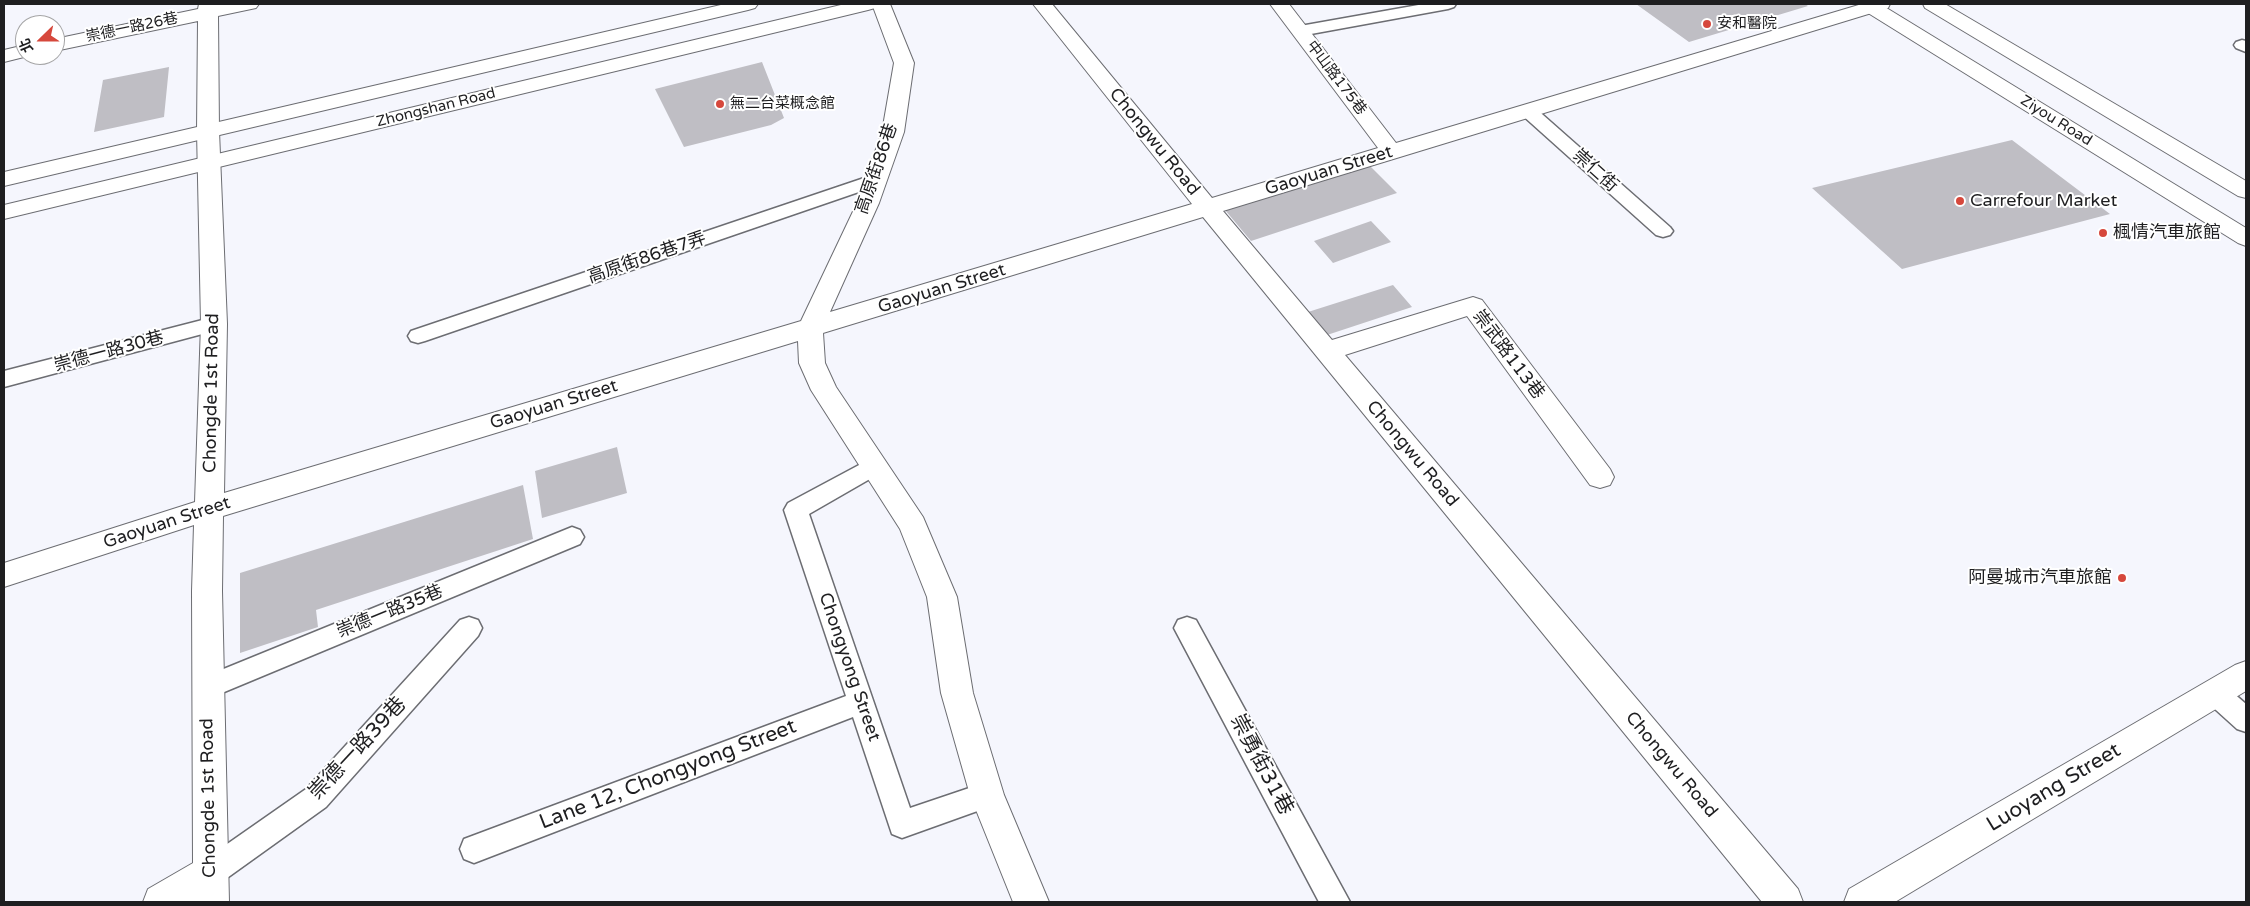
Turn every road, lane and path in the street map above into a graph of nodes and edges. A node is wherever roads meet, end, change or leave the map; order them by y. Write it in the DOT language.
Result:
graph roads {
  1 [pos="249,4"];
  2 [pos="748,4"];
  3 [pos="868,4"];
  4 [pos="881,4"];
  5 [pos="1042,4"];
  6 [pos="1279,4"];
  7 [pos="1448,4"];
  8 [pos="1932,4"];
  9 [pos="1873,5"];
  10 [pos="208,8"];
  11 [pos="1300,31"];
  12 [pos="65,43"];
  13 [pos="1528,111"];
  14 [pos="208,130"];
  15 [pos="1392,152"];
  16 [pos="210,163"];
  17 [pos="4,178"];
  18 [pos="876,180"];
  19 [pos="2246,190"];
  20 [pos="1208,208"];
  21 [pos="4,212"];
  22 [pos="1662,231"];
  23 [pos="2246,238"];
  24 [pos="214,324"];
  25 [pos="810,329"];
  26 [pos="418,336"];
  27 [pos="1327,351"];
  28 [pos="4,379"];
  29 [pos="874,466"];
  30 [pos="1600,477"];
  31 [pos="209,509"];
  32 [pos="572,537"];
  33 [pos="4,575"];
  34 [pos="469,628"];
  35 [pos="1188,628"];
  36 [pos="2246,674"];
  37 [pos="208,687"];
  38 [pos="2216,693"];
  39 [pos="862,702"];
  40 [pos="2246,720"];
  41 [pos="987,795"];
  42 [pos="474,849"];
  43 [pos="210,888"];
  44 [pos="162,902"];
  45 [pos="1031,902"];
  46 [pos="1335,902"];
  47 [pos="1785,902"];
  48 [pos="1862,902"];
  1 -- 10 [label="street, 崇德一路26巷"];
  2 -- 14 [label="street, Zhongshan Road"];
  3 -- 16 [label="street, Zhongshan Road"];
  4 -- 18 [label="street, 高原街86巷"];
  5 -- 20 [label="street, Chongwu Road"];
  6 -- 11 [label="street, 中山路175巷"];
  7 -- 11 [label="lane"];
  8 -- 19 [label="street"];
  9 -- 13 [label="street, Gaoyuan Street"];
  9 -- 23 [label="street, Ziyou Road"];
  10 -- 12 [label="street, 崇德一路26巷"];
  10 -- 14 [label="street, Chongde 1st Road"];
  11 -- 15 [label="street, 中山路175巷"];
  13 -- 15 [label="street, Gaoyuan Street"];
  13 -- 22 [label="lane, 崇仁街"];
  14 -- 16 [label="street, Chongde 1st Road"];
  14 -- 17 [label="street, Zhongshan Road"];
  15 -- 20 [label="street, Gaoyuan Street"];
  16 -- 21 [label="street, Zhongshan Road"];
  16 -- 24 [label="street, Chongde 1st Road"];
  18 -- 25 [label="street, 高原街86巷"];
  18 -- 26 [label="lane, 高原街86巷7弄"];
  20 -- 25 [label="street, Gaoyuan Street"];
  20 -- 27 [label="street, Chongwu Road"];
  24 -- 28 [label="lane, 崇德一路30巷"];
  24 -- 31 [label="street, Chongde 1st Road"];
  25 -- 29 [label="street"];
  25 -- 31 [label="street, Gaoyuan Street"];
  27 -- 30 [label="street, 崇武路113巷"];
  27 -- 47 [label="street, Chongwu Road"];
  29 -- 39 [label="lane, Chongyong Street"];
  29 -- 41 [label="street"];
  31 -- 33 [label="street, Gaoyuan Street"];
  31 -- 37 [label="street, Chongde 1st Road"];
  32 -- 37 [label="lane, 崇德一路35巷"];
  34 -- 43 [label="lane, 崇德一路39巷"];
  35 -- 46 [label="lane, 崇勇街31巷"];
  36 -- 38 [label="street, Luoyang Street"];
  37 -- 43 [label="street, Chongde 1st Road"];
  38 -- 40 [label="lane"];
  38 -- 48 [label="street, Luoyang Street"];
  39 -- 41 [label="lane, Chongyong Street"];
  39 -- 42 [label="lane, Lane 12, Chongyong Street"];
  41 -- 45 [label="street"];
  43 -- 44 [label="street"];
}
